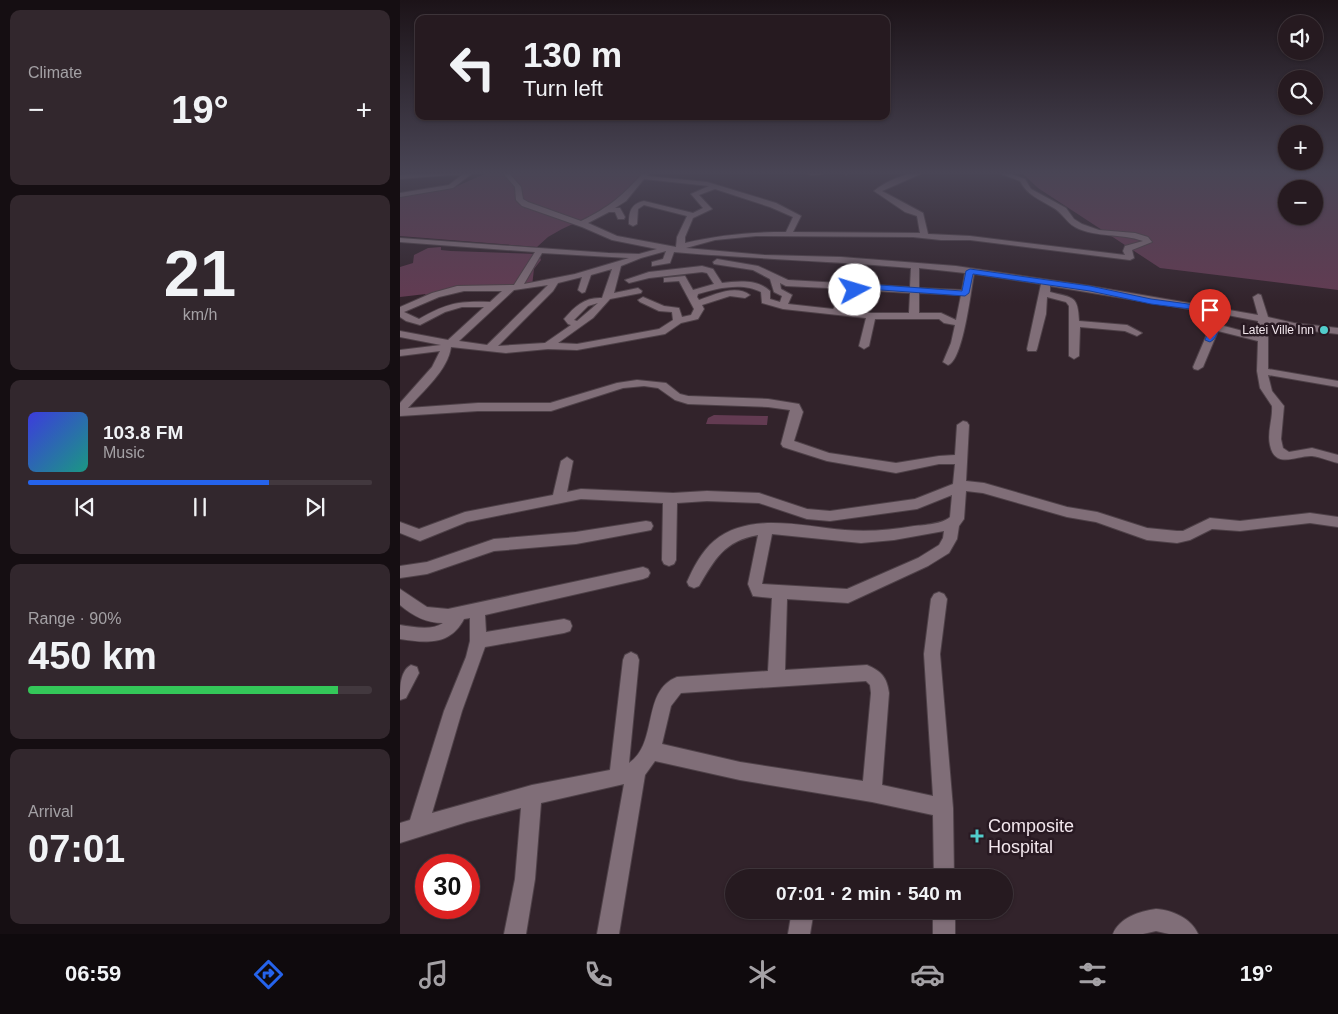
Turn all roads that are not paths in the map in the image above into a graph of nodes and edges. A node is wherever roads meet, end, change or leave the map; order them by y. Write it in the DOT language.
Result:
graph roads {
  1 [pos="693,215"];
  2 [pos="558,216"];
  3 [pos="598,216"];
  4 [pos="634,216"];
  5 [pos="796,216"];
  6 [pos="920,216"];
  7 [pos="1067,216"];
  8 [pos="581,224"];
  9 [pos="633,224"];
  10 [pos="788,235"];
  11 [pos="924,236"];
  12 [pos="400,240"];
  13 [pos="673,249"];
  14 [pos="540,250"];
  15 [pos="710,254"];
  16 [pos="644,255"];
  17 [pos="656,264"];
  18 [pos="915,265"];
  19 [pos="617,266"];
  20 [pos="970,271"];
  21 [pos="588,272"];
  22 [pos="658,274"];
  23 [pos="774,277"];
  24 [pos="556,279"];
  25 [pos="628,280"];
  26 [pos="720,287"];
  27 [pos="857,287"];
  28 [pos="514,288"];
  29 [pos="1046,288"];
  30 [pos="915,289"];
  31 [pos="582,290"];
  32 [pos="638,291"];
  33 [pos="965,293"];
  34 [pos="745,295"];
  35 [pos="1258,297"];
  36 [pos="606,299"];
  37 [pos="643,300"];
  38 [pos="694,300"];
  39 [pos="493,305"];
  40 [pos="783,306"];
  41 [pos="1218,310"];
  42 [pos="400,311"];
  43 [pos="835,312"];
  44 [pos="871,316"];
  45 [pos="914,316"];
  46 [pos="1263,319"];
  47 [pos="678,321"];
  48 [pos="959,323"];
  49 [pos="1075,324"];
  50 [pos="1215,327"];
  51 [pos="1338,331"];
  52 [pos="1137,333"];
  53 [pos="400,334"];
  54 [pos="1262,339"];
  55 [pos="442,346"];
  56 [pos="548,346"];
  57 [pos="864,346"];
  58 [pos="490,348"];
  59 [pos="1032,349"];
  60 [pos="400,353"];
  61 [pos="1074,356"];
  62 [pos="948,362"];
  63 [pos="1198,367"];
  64 [pos="1262,371"];
  65 [pos="1338,384"];
  66 [pos="402,407"];
  67 [pos="963,425"];
  68 [pos="961,459"];
  69 [pos="1338,459"];
  70 [pos="567,461"];
  71 [pos="958,487"];
  72 [pos="670,497"];
  73 [pos="559,498"];
  74 [pos="1338,522"];
  75 [pos="952,524"];
  76 [pos="646,526"];
  77 [pos="400,527"];
  78 [pos="766,529"];
  79 [pos="669,560"];
  80 [pos="400,572"];
  81 [pos="643,573"];
  82 [pos="694,582"];
  83 [pos="780,593"];
  84 [pos="400,596"];
  85 [pos="939,599"];
  86 [pos="477,609"];
  87 [pos="459,614"];
  88 [pos="564,626"];
  89 [pos="400,632"];
  90 [pos="478,641"];
  91 [pos="630,660"];
  92 [pos="411,672"];
  93 [pos="776,678"];
  94 [pos="400,692"];
  95 [pos="652,752"];
  96 [pos="627,773"];
  97 [pos="872,792"];
  98 [pos="532,796"];
  99 [pos="943,808"];
  100 [pos="418,827"];
  101 [pos="400,833"];
  102 [pos="944,869"];
  103 [pos="802,919"];
  104 [pos="944,919"];
  105 [pos="515,934"];
  106 [pos="608,934"];
  107 [pos="799,934"];
  108 [pos="944,934"];
  109 [pos="1124,934"];
  110 [pos="1187,934"];
  1 -- 13 [label="street"];
  2 -- 8 [label="street"];
  3 -- 8 [label="street"];
  4 -- 9 [label="street"];
  5 -- 10 [label="street"];
  6 -- 11 [label="street"];
  7 -- 11 [label="street"];
  8 -- 13 [label="street"];
  10 -- 11 [label="street"];
  10 -- 13 [label="street"];
  12 -- 14 [label="street"];
  13 -- 15 [label="street"];
  13 -- 16 [label="street"];
  13 -- 17 [label="street"];
  14 -- 16 [label="street"];
  14 -- 28 [label="street"];
  15 -- 18 [label="street"];
  15 -- 23 [label="street"];
  16 -- 19 [label="street"];
  18 -- 20 [label="street"];
  18 -- 30 [label="street"];
  19 -- 21 [label="street"];
  19 -- 36 [label="street"];
  20 -- 29 [label="street"];
  20 -- 33 [label="street"];
  21 -- 24 [label="street"];
  21 -- 31 [label="street"];
  22 -- 25 [label="street"];
  22 -- 26 [label="street"];
  22 -- 38 [label="street"];
  23 -- 27 [label="street"];
  23 -- 40 [label="street"];
  24 -- 28 [label="street"];
  24 -- 58 [label="street"];
  26 -- 38 [label="street"];
  26 -- 40 [label="street"];
  27 -- 30 [label="street"];
  27 -- 43 [label="street"];
  28 -- 39 [label="street"];
  28 -- 42 [label="street"];
  29 -- 41 [label="street"];
  29 -- 49 [label="street"];
  29 -- 59 [label="street"];
  30 -- 33 [label="street"];
  30 -- 45 [label="street"];
  32 -- 36 [label="street"];
  33 -- 48 [label="street"];
  34 -- 38 [label="street"];
  35 -- 46 [label="street"];
  36 -- 56 [label="street"];
  37 -- 47 [label="street"];
  38 -- 47 [label="street"];
  39 -- 42 [label="street"];
  39 -- 55 [label="street"];
  40 -- 43 [label="street"];
  41 -- 46 [label="street"];
  41 -- 50 [label="street"];
  43 -- 44 [label="street"];
  44 -- 45 [label="street"];
  44 -- 57 [label="street"];
  45 -- 48 [label="street"];
  46 -- 51 [label="street"];
  46 -- 54 [label="street"];
  47 -- 56 [label="street"];
  48 -- 62 [label="street"];
  49 -- 52 [label="street"];
  49 -- 61 [label="street"];
  50 -- 54 [label="street"];
  50 -- 63 [label="street"];
  53 -- 55 [label="street"];
  54 -- 64 [label="street"];
  55 -- 58 [label="street"];
  55 -- 60 [label="street"];
  55 -- 66 [label="street"];
  56 -- 58 [label="street"];
  64 -- 65 [label="street"];
  64 -- 69 [label="street"];
  66 -- 68 [label="street"];
  67 -- 68 [label="street"];
  68 -- 71 [label="street"];
  70 -- 73 [label="street"];
  71 -- 72 [label="street"];
  71 -- 74 [label="street"];
  71 -- 75 [label="street"];
  72 -- 73 [label="street"];
  72 -- 79 [label="street"];
  73 -- 77 [label="street"];
  75 -- 78 [label="street"];
  75 -- 83 [label="street"];
  76 -- 80 [label="street"];
  78 -- 82 [label="street"];
  78 -- 83 [label="street"];
  81 -- 86 [label="street"];
  83 -- 93 [label="street"];
  84 -- 87 [label="street"];
  85 -- 99 [label="street"];
  86 -- 87 [label="street"];
  86 -- 90 [label="street"];
  87 -- 89 [label="street"];
  88 -- 90 [label="street"];
  90 -- 100 [label="street"];
  91 -- 96 [label="street"];
  92 -- 94 [label="street"];
  93 -- 95 [label="street"];
  93 -- 97 [label="street"];
  95 -- 96 [label="street"];
  95 -- 97 [label="street"];
  96 -- 98 [label="street"];
  96 -- 106 [label="street"];
  97 -- 99 [label="street"];
  98 -- 100 [label="street"];
  98 -- 105 [label="street"];
  99 -- 102 [label="street"];
  100 -- 101 [label="street"];
  103 -- 107 [label="street"];
  104 -- 108 [label="street"];
  109 -- 110 [label="street"];
}
